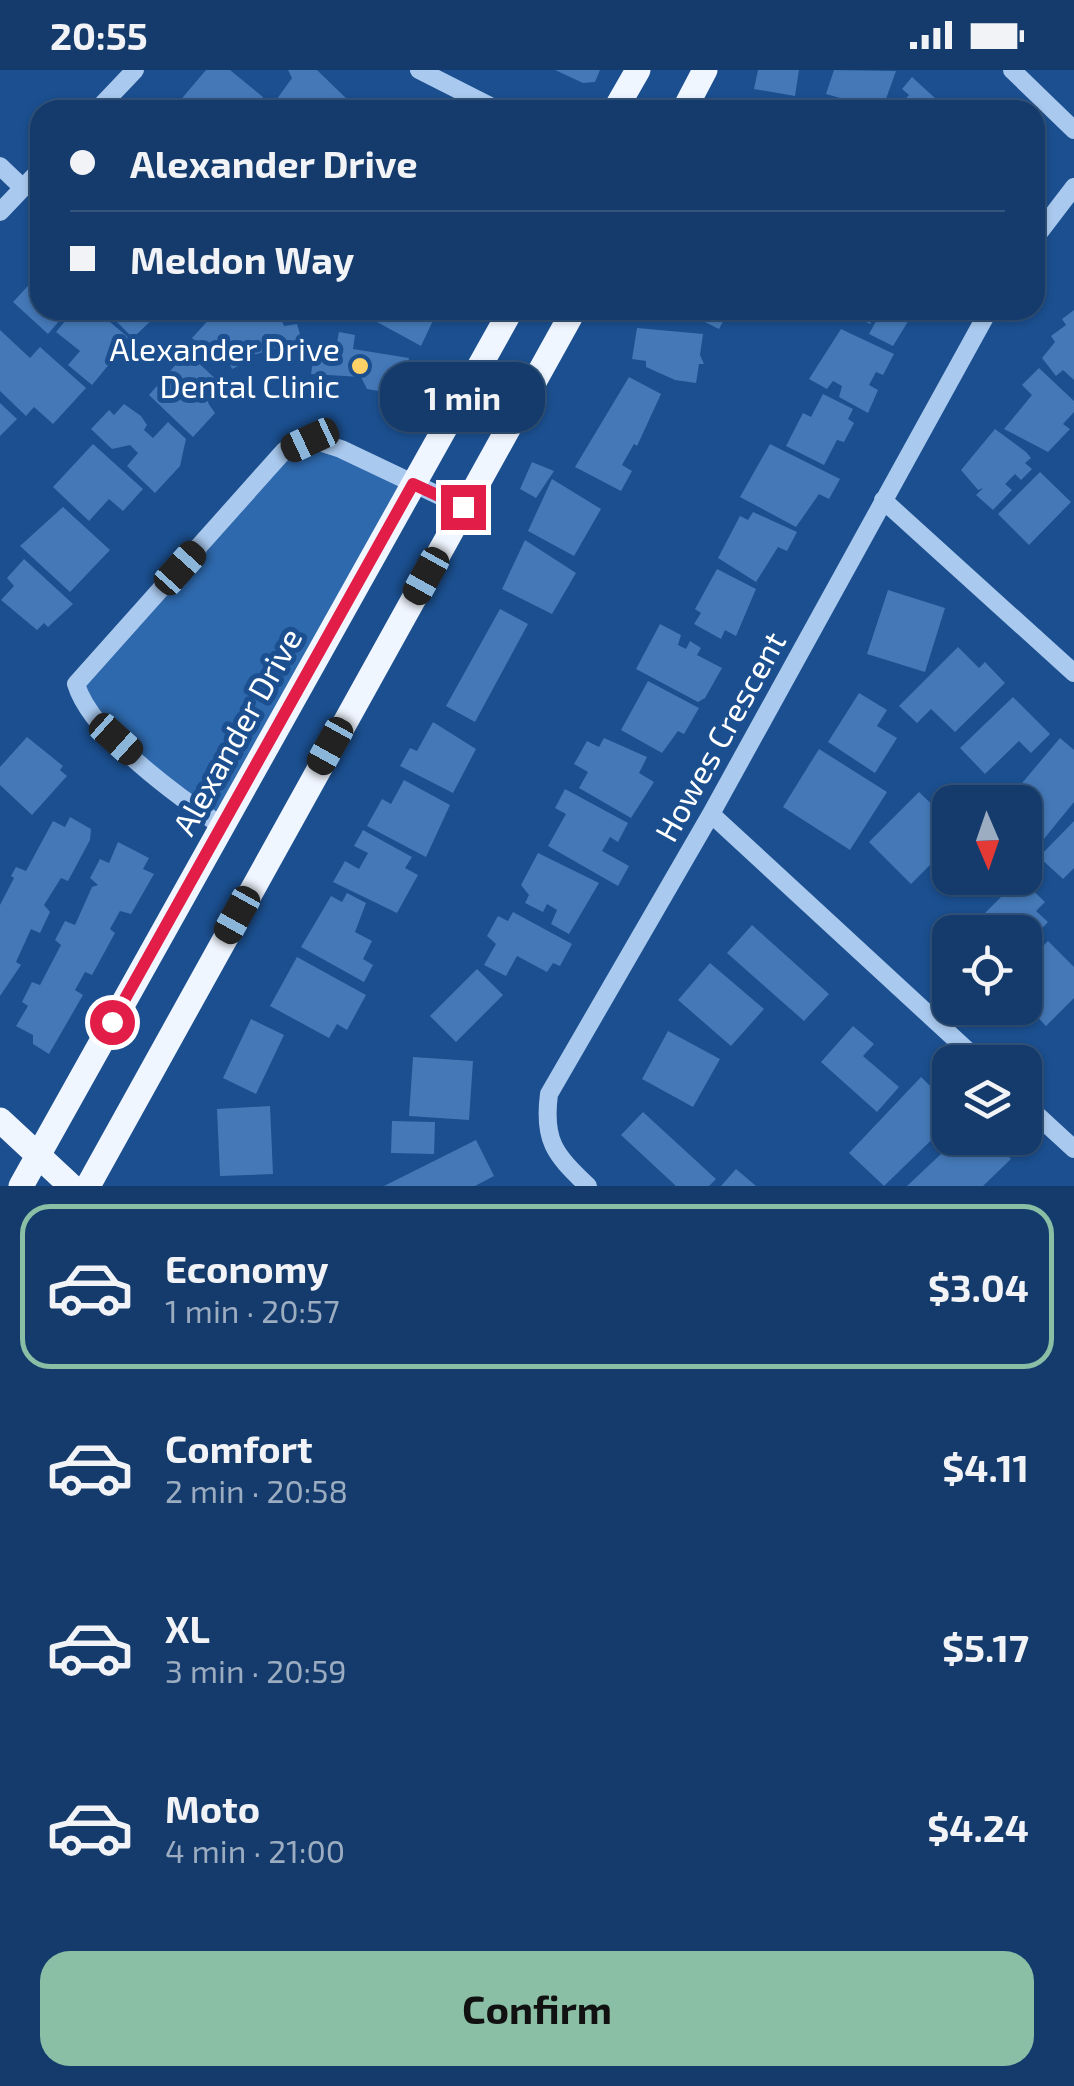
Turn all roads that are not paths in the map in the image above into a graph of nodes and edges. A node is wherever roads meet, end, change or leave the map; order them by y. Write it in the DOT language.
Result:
graph roads {
  1 [pos="135,70"];
  2 [pos="419,70"];
  3 [pos="638,70"];
  4 [pos="705,70"];
  5 [pos="1012,70"];
  6 [pos="106,100"];
  7 [pos="478,100"];
  8 [pos="621,100"];
  9 [pos="689,100"];
  10 [pos="1043,100"];
  11 [pos="1045,102"];
  12 [pos="1074,130"];
  13 [pos="0,166"];
  14 [pos="30,180"];
  15 [pos="1074,187"];
  16 [pos="22,188"];
  17 [pos="0,212"];
  18 [pos="1045,225"];
  19 [pos="505,320"];
  20 [pos="568,320"];
  21 [pos="983,320"];
  22 [pos="413,484"];
  23 [pos="882,500"];
  24 [pos="463,507"];
  25 [pos="1074,673"];
  26 [pos="712,814"];
  27 [pos="220,825"];
  28 [pos="962,1045"];
  29 [pos="0,1120"];
  30 [pos="1042,1120"];
  31 [pos="1074,1150"];
  32 [pos="38,1155"];
  33 [pos="22,1186"];
  34 [pos="71,1186"];
  35 [pos="88,1186"];
  36 [pos="588,1186"];
  1 -- 6 [label="street"];
  2 -- 7 [label="street"];
  3 -- 8 [label="main road"];
  4 -- 9 [label="main road"];
  5 -- 10 [label="street"];
  11 -- 12 [label="street"];
  13 -- 16 [label="street"];
  14 -- 16 [label="street"];
  15 -- 18 [label="street"];
  16 -- 17 [label="street"];
  19 -- 22 [label="main road, Alexander Drive"];
  20 -- 24 [label="main road"];
  21 -- 23 [label="street, Howes Crescent"];
  22 -- 24 [label="street"];
  22 -- 27 [label="main road, Alexander Drive"];
  22 -- 27 [label="street"];
  23 -- 25 [label="street"];
  23 -- 26 [label="street, Howes Crescent"];
  24 -- 35 [label="main road"];
  26 -- 28 [label="street"];
  26 -- 36 [label="street, Howes Crescent"];
  27 -- 32 [label="main road, Alexander Drive"];
  29 -- 32 [label="main road"];
  30 -- 31 [label="street"];
  32 -- 33 [label="main road, Alexander Drive"];
  32 -- 34 [label="main road"];
}
